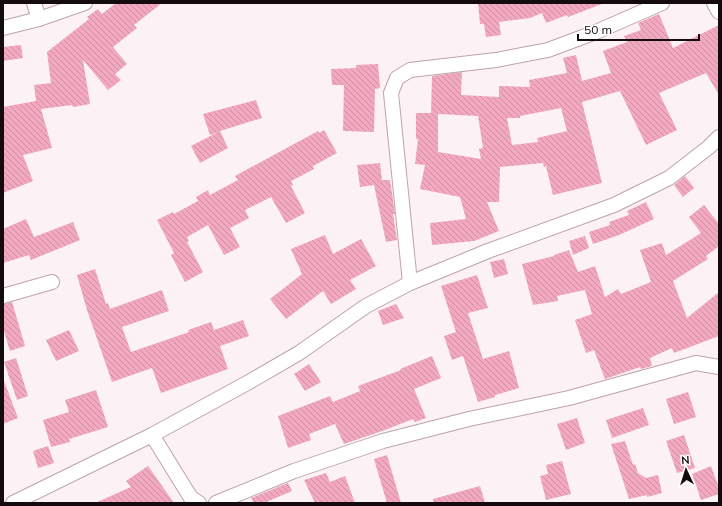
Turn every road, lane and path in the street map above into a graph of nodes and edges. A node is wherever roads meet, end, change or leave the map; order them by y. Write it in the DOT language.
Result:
graph roads {
  1 [pos="34,3"];
  2 [pos="85,3"];
  3 [pos="662,3"];
  4 [pos="714,3"];
  5 [pos="719,12"];
  6 [pos="39,19"];
  7 [pos="3,28"];
  8 [pos="719,137"];
  9 [pos="52,282"];
  10 [pos="410,283"];
  11 [pos="3,296"];
  12 [pos="719,367"];
  13 [pos="152,435"];
  14 [pos="13,503"];
  15 [pos="199,503"];
  16 [pos="216,503"];
  1 -- 6 [label="street"];
  2 -- 6 [label="street"];
  3 -- 10 [label="street"];
  4 -- 5 [label="street"];
  6 -- 7 [label="street"];
  8 -- 10 [label="street"];
  9 -- 11 [label="street"];
  10 -- 13 [label="street"];
  12 -- 16 [label="street"];
  13 -- 14 [label="street"];
  13 -- 15 [label="street"];
}
